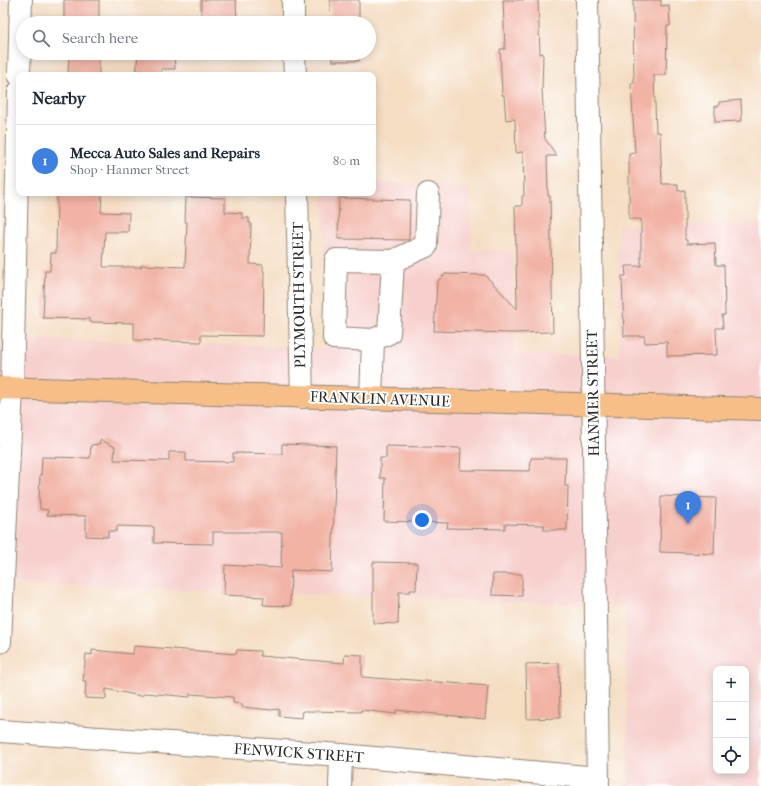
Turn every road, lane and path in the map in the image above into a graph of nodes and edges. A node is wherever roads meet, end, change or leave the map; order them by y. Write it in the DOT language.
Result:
graph roads {
  1 [pos="21,0"];
  2 [pos="293,0"];
  3 [pos="586,0"];
  4 [pos="21,16"];
  5 [pos="293,16"];
  6 [pos="19,60"];
  7 [pos="294,60"];
  8 [pos="19,72"];
  9 [pos="295,72"];
  10 [pos="16,160"];
  11 [pos="428,194"];
  12 [pos="297,196"];
  13 [pos="393,261"];
  14 [pos="373,340"];
  15 [pos="6,388"];
  16 [pos="302,397"];
  17 [pos="371,399"];
  18 [pos="594,405"];
  19 [pos="761,409"];
  20 [pos="0,642"];
  21 [pos="0,731"];
  22 [pos="341,755"];
  23 [pos="598,782"];
  24 [pos="340,786"];
  1 -- 4 [label="street"];
  2 -- 5 [label="street"];
  3 -- 18 [label="street, HANMER STREET"];
  6 -- 8 [label="street"];
  7 -- 9 [label="street"];
  10 -- 15 [label="street"];
  11 -- 13 [label="street"];
  12 -- 16 [label="street, PLYMOUTH STREET"];
  13 -- 14 [label="street"];
  13 -- 14 [label="street"];
  14 -- 17 [label="street"];
  15 -- 16 [label="main road, FRANKLIN AVENUE"];
  15 -- 20 [label="street"];
  16 -- 17 [label="main road, FRANKLIN AVENUE"];
  17 -- 18 [label="main road, FRANKLIN AVENUE"];
  18 -- 19 [label="main road, FRANKLIN AVENUE"];
  18 -- 23 [label="street, HANMER STREET"];
  21 -- 22 [label="street, FENWICK STREET"];
  22 -- 23 [label="street, FENWICK STREET"];
  22 -- 24 [label="street"];
}
